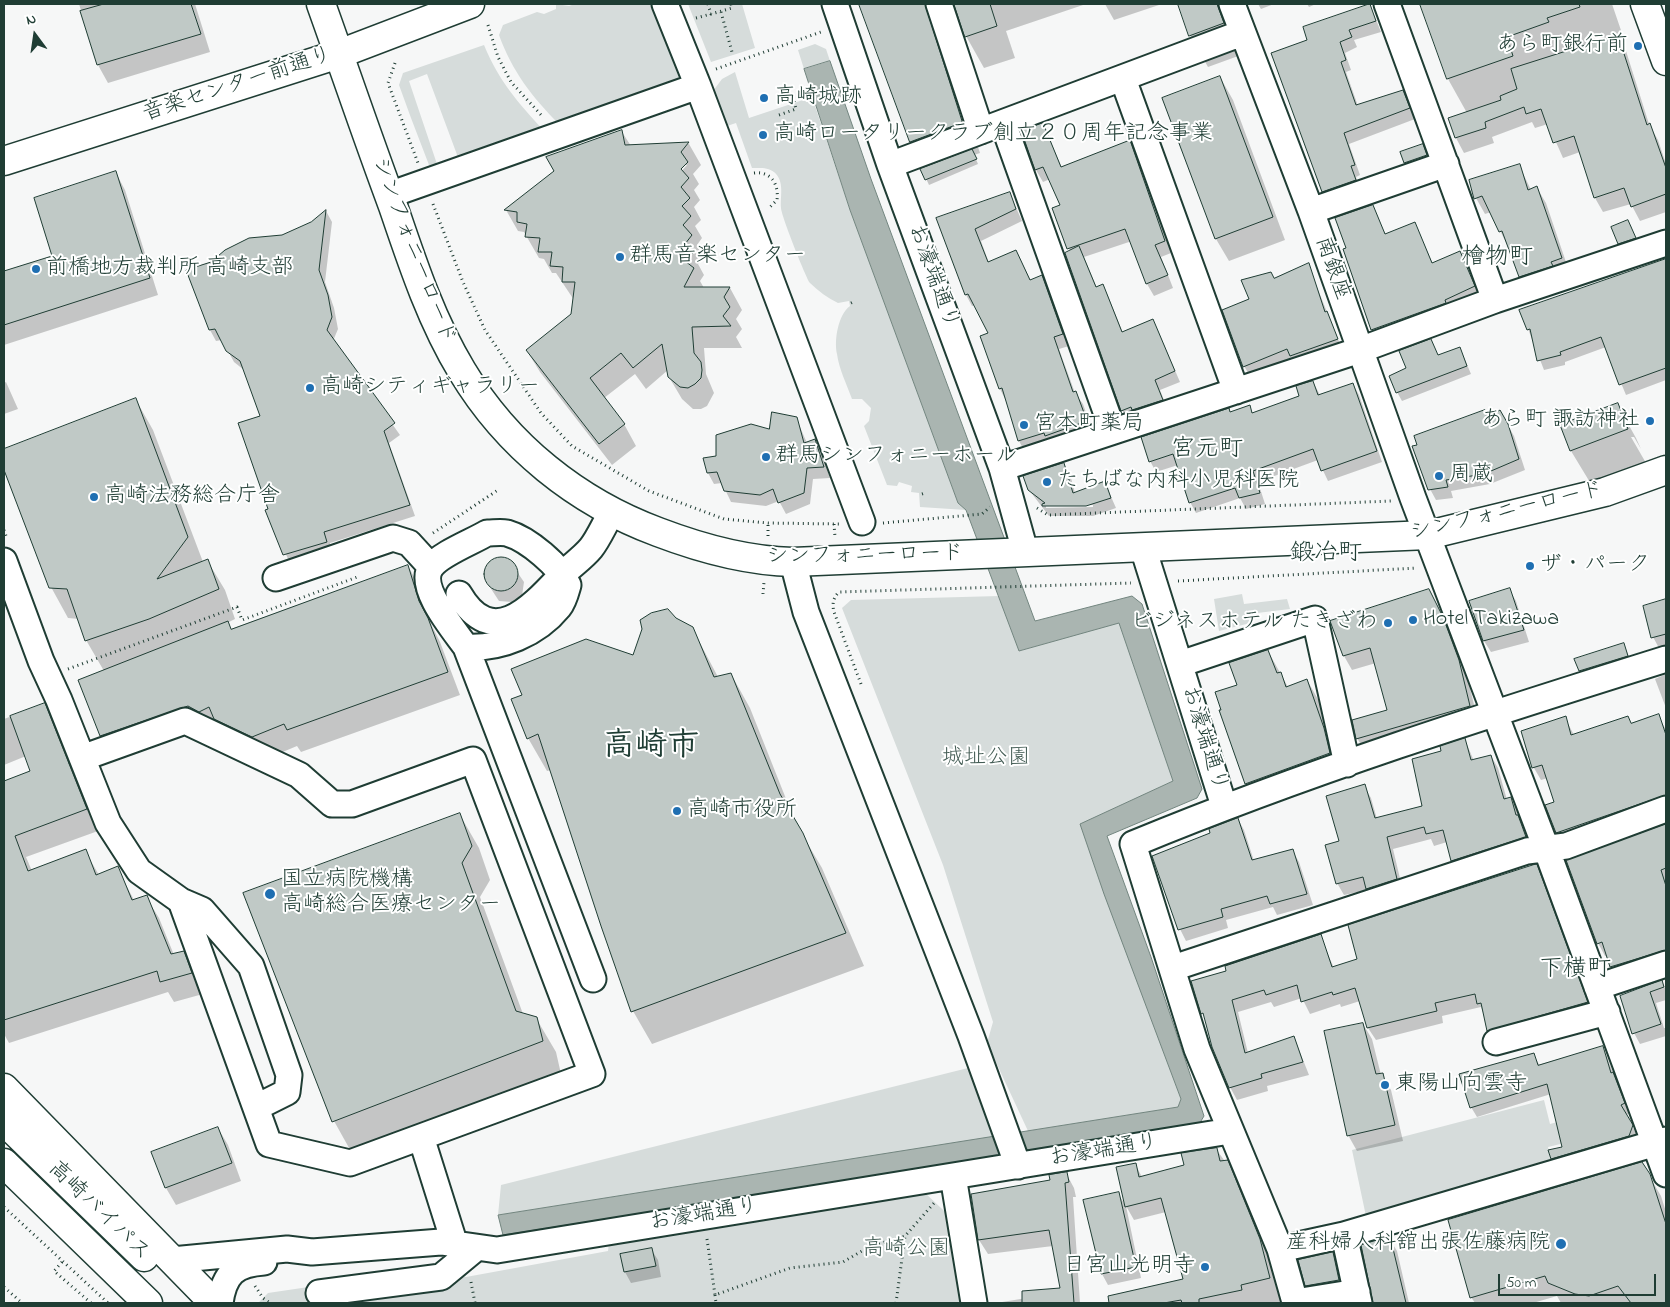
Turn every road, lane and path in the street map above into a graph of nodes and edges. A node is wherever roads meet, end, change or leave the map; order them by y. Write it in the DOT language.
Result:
graph roads {
  1 [pos="320,4"];
  2 [pos="470,4"];
  3 [pos="664,4"];
  4 [pos="708,4"];
  5 [pos="731,4"];
  6 [pos="835,4"];
  7 [pos="939,4"];
  8 [pos="1232,4"];
  9 [pos="1387,4"];
  10 [pos="722,12"];
  11 [pos="711,14"];
  12 [pos="1654,14"];
  13 [pos="696,18"];
  14 [pos="488,25"];
  15 [pos="824,31"];
  16 [pos="1242,33"];
  17 [pos="732,52"];
  18 [pos="339,54"];
  19 [pos="1666,61"];
  20 [pos="395,63"];
  21 [pos="1123,78"];
  22 [pos="696,81"];
  23 [pos="794,101"];
  24 [pos="779,115"];
  25 [pos="992,127"];
  26 [pos="559,135"];
  27 [pos="4,161"];
  28 [pos="1446,164"];
  29 [pos="890,165"];
  30 [pos="749,174"];
  31 [pos="426,184"];
  32 [pos="389,196"];
  33 [pos="1311,211"];
  34 [pos="764,212"];
  35 [pos="1666,243"];
  36 [pos="1496,300"];
  37 [pos="1360,350"];
  38 [pos="1236,391"];
  39 [pos="1113,431"];
  40 [pos="1002,468"];
  41 [pos="1666,470"];
  42 [pos="498,490"];
  43 [pos="992,504"];
  44 [pos="612,512"];
  45 [pos="862,522"];
  46 [pos="1428,536"];
  47 [pos="1143,548"];
  48 [pos="1025,552"];
  49 [pos="423,558"];
  50 [pos="4,560"];
  51 [pos="793,562"];
  52 [pos="1419,568"];
  53 [pos="563,574"];
  54 [pos="361,575"];
  55 [pos="276,578"];
  56 [pos="1154,582"];
  57 [pos="459,594"];
  58 [pos="466,647"];
  59 [pos="1666,659"];
  60 [pos="1180,664"];
  61 [pos="65,670"];
  62 [pos="861,685"];
  63 [pos="1494,713"];
  64 [pos="82,758"];
  65 [pos="1347,764"];
  66 [pos="1224,806"];
  67 [pos="1666,809"];
  68 [pos="1546,848"];
  69 [pos="182,902"];
  70 [pos="1666,964"];
  71 [pos="1173,968"];
  72 [pos="593,979"];
  73 [pos="1598,987"];
  74 [pos="1607,1012"];
  75 [pos="1496,1042"];
  76 [pos="4,1088"];
  77 [pos="257,1107"];
  78 [pos="4,1121"];
  79 [pos="1230,1131"];
  80 [pos="421,1137"];
  81 [pos="1661,1142"];
  82 [pos="1016,1161"];
  83 [pos="4,1163"];
  84 [pos="1666,1174"];
  85 [pos="953,1176"];
  86 [pos="4,1207"];
  87 [pos="704,1216"];
  88 [pos="1344,1235"];
  89 [pos="905,1236"];
  90 [pos="465,1246"];
  91 [pos="1280,1249"];
  92 [pos="312,1252"];
  93 [pos="172,1260"];
  94 [pos="62,1262"];
  95 [pos="471,1278"];
  96 [pos="255,1286"];
  97 [pos="4,1287"];
  98 [pos="319,1293"];
  99 [pos="715,1295"];
  100 [pos="1347,1298"];
  101 [pos="1291,1302"];
  102 [pos="22,1303"];
  103 [pos="91,1303"];
  104 [pos="108,1303"];
  105 [pos="148,1303"];
  106 [pos="192,1303"];
  107 [pos="214,1303"];
  108 [pos="220,1303"];
  109 [pos="270,1303"];
  110 [pos="475,1303"];
  111 [pos="716,1303"];
  112 [pos="896,1303"];
  113 [pos="974,1303"];
  1 -- 18 [label="main road, シンフォニーロード"];
  2 -- 18 [label="main road, 音楽センター前通り"];
  3 -- 22 [label="street"];
  4 -- 11 [label="path"];
  5 -- 10 [label="path"];
  6 -- 29 [label="street, お濠端通り"];
  7 -- 25 [label="street"];
  8 -- 16 [label="street, 南銀座"];
  9 -- 28 [label="street"];
  10 -- 11 [label="path"];
  10 -- 17 [label="path"];
  11 -- 13 [label="path"];
  12 -- 19 [label="main road"];
  14 -- 26 [label="path"];
  15 -- 22 [label="path"];
  16 -- 21 [label="street"];
  16 -- 33 [label="street, 南銀座"];
  18 -- 27 [label="main road, 音楽センター前通り"];
  18 -- 32 [label="main road, シンフォニーロード"];
  20 -- 31 [label="path"];
  21 -- 25 [label="street"];
  21 -- 38 [label="street"];
  22 -- 26 [label="street"];
  22 -- 45 [label="street"];
  23 -- 24 [label="path"];
  25 -- 29 [label="street"];
  25 -- 39 [label="street"];
  26 -- 31 [label="street"];
  28 -- 33 [label="street"];
  28 -- 36 [label="street"];
  29 -- 40 [label="street, お濠端通り"];
  30 -- 34 [label="path"];
  31 -- 32 [label="street"];
  31 -- 45 [label="path"];
  32 -- 44 [label="main road, シンフォニーロード"];
  33 -- 37 [label="street, 南銀座"];
  35 -- 36 [label="street"];
  36 -- 37 [label="street"];
  37 -- 38 [label="street"];
  37 -- 46 [label="street, 南銀座"];
  38 -- 39 [label="street"];
  39 -- 40 [label="street"];
  40 -- 48 [label="street, お濠端通り"];
  41 -- 46 [label="main road, シンフォニーロード"];
  42 -- 49 [label="path"];
  43 -- 45 [label="path"];
  44 -- 51 [label="main road, シンフォニーロード"];
  44 -- 53 [label="street"];
  46 -- 47 [label="main road, シンフォニーロード"];
  46 -- 63 [label="street, 南銀座"];
  47 -- 48 [label="main road, シンフォニーロード"];
  47 -- 56 [label="street, お濠端通り"];
  48 -- 51 [label="main road, シンフォニーロード"];
  49 -- 53 [label="street"];
  49 -- 55 [label="street"];
  49 -- 58 [label="street"];
  50 -- 64 [label="street"];
  51 -- 82 [label="street"];
  52 -- 56 [label="path"];
  53 -- 57 [label="street"];
  53 -- 58 [label="street"];
  54 -- 61 [label="path"];
  56 -- 60 [label="street, お濠端通り"];
  56 -- 62 [label="path"];
  58 -- 72 [label="street"];
  59 -- 63 [label="street"];
  60 -- 65 [label="street"];
  60 -- 66 [label="street, お濠端通り"];
  63 -- 65 [label="street"];
  63 -- 68 [label="street, 南銀座"];
  64 -- 69 [label="street"];
  64 -- 80 [label="street"];
  65 -- 66 [label="street"];
  66 -- 71 [label="street, お濠端通り"];
  67 -- 68 [label="street"];
  68 -- 71 [label="street"];
  68 -- 73 [label="street, 南銀座"];
  69 -- 77 [label="street"];
  69 -- 77 [label="street"];
  70 -- 73 [label="street"];
  71 -- 79 [label="street, お濠端通り"];
  73 -- 74 [label="street, 南銀座"];
  74 -- 75 [label="street"];
  74 -- 81 [label="street, 南銀座"];
  76 -- 93 [label="main road"];
  77 -- 80 [label="street"];
  78 -- 106 [label="main road, 高崎バイパス"];
  79 -- 82 [label="street, お濠端通り"];
  79 -- 91 [label="street"];
  80 -- 90 [label="street"];
  81 -- 84 [label="street, 南銀座"];
  81 -- 88 [label="street"];
  82 -- 85 [label="street, お濠端通り"];
  83 -- 105 [label="main road, 高崎バイパス"];
  85 -- 87 [label="street, お濠端通り"];
  85 -- 89 [label="path"];
  85 -- 113 [label="street"];
  86 -- 94 [label="path"];
  87 -- 90 [label="street, お濠端通り"];
  87 -- 99 [label="path"];
  88 -- 91 [label="street"];
  88 -- 100 [label="street"];
  89 -- 99 [label="path"];
  89 -- 112 [label="path"];
  90 -- 92 [label="street, お濠端通り"];
  90 -- 98 [label="street"];
  91 -- 101 [label="street"];
  92 -- 93 [label="street"];
  92 -- 108 [label="street"];
  93 -- 107 [label="main road"];
  94 -- 103 [label="path"];
  94 -- 104 [label="path"];
  95 -- 110 [label="path"];
  96 -- 109 [label="path"];
  97 -- 102 [label="path"];
  99 -- 111 [label="path"];
  100 -- 101 [label="street"];
}
